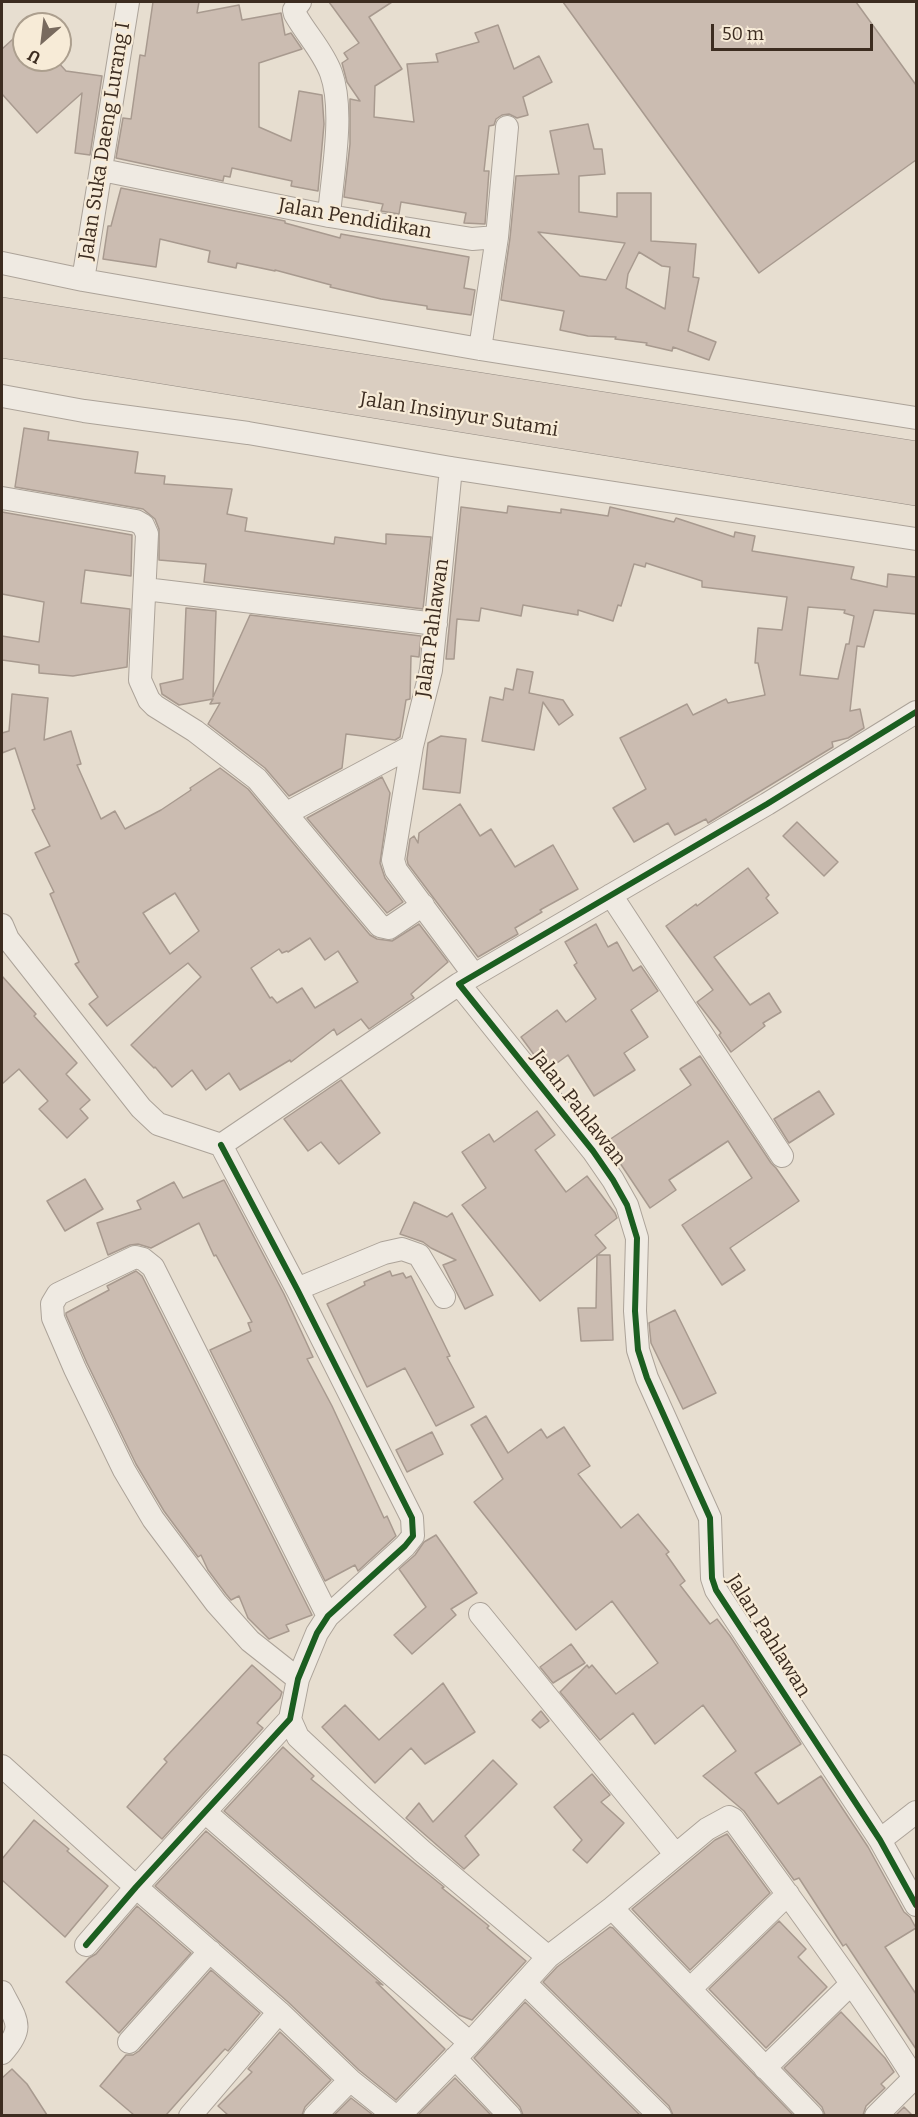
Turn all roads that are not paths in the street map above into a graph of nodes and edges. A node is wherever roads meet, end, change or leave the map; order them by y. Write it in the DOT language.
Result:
graph roads {
  1 [pos="128,2"];
  2 [pos="300,2"];
  3 [pos="507,127"];
  4 [pos="102,170"];
  5 [pos="329,216"];
  6 [pos="497,237"];
  7 [pos="2,263"];
  8 [pos="83,280"];
  9 [pos="2,314"];
  10 [pos="2,341"];
  11 [pos="480,349"];
  12 [pos="2,396"];
  13 [pos="916,418"];
  14 [pos="916,458"];
  15 [pos="451,468"];
  16 [pos="916,489"];
  17 [pos="2,498"];
  18 [pos="916,539"];
  19 [pos="145,589"];
  20 [pos="436,624"];
  21 [pos="916,712"];
  22 [pos="412,746"];
  23 [pos="286,813"];
  24 [pos="611,895"];
  25 [pos="423,905"];
  26 [pos="4,938"];
  27 [pos="467,980"];
  28 [pos="221,1144"];
  29 [pos="782,1156"];
  30 [pos="297,1289"];
  31 [pos="444,1297"];
  32 [pos="480,1614"];
  33 [pos="328,1617"];
  34 [pos="298,1679"];
  35 [pos="290,1719"];
  36 [pos="2,1766"];
  37 [pos="205,1812"];
  38 [pos="916,1812"];
  39 [pos="880,1840"];
  40 [pos="676,1855"];
  41 [pos="136,1887"];
  42 [pos="788,1894"];
  43 [pos="916,1905"];
  44 [pos="612,1908"];
  45 [pos="86,1945"];
  46 [pos="210,1951"];
  47 [pos="548,1957"];
  48 [pos="525,1983"];
  49 [pos="851,1984"];
  50 [pos="690,1989"];
  51 [pos="2,1992"];
  52 [pos="279,2012"];
  53 [pos="129,2042"];
  54 [pos="462,2051"];
  55 [pos="2,2053"];
  56 [pos="765,2068"];
  57 [pos="350,2080"];
  58 [pos="915,2080"];
  59 [pos="190,2115"];
  60 [pos="315,2115"];
  61 [pos="397,2115"];
  62 [pos="510,2115"];
  63 [pos="660,2115"];
  64 [pos="812,2115"];
  65 [pos="876,2115"];
  1 -- 4 [label="street, Jalan Suka Daeng Lurang I"];
  2 -- 5 [label="street"];
  3 -- 6 [label="street"];
  4 -- 5 [label="street, Jalan Pendidikan"];
  4 -- 8 [label="street, Jalan Suka Daeng Lurang I"];
  5 -- 6 [label="street, Jalan Pendidikan"];
  6 -- 11 [label="street"];
  7 -- 8 [label="street"];
  8 -- 11 [label="street"];
  9 -- 14 [label="highway, Jalan Insinyur Sutami"];
  10 -- 16 [label="highway, Jalan Insinyur Sutami"];
  11 -- 13 [label="street"];
  12 -- 15 [label="street"];
  15 -- 18 [label="street"];
  15 -- 20 [label="street, Jalan Pahlawan"];
  17 -- 19 [label="street"];
  19 -- 20 [label="street"];
  19 -- 23 [label="street"];
  20 -- 22 [label="street, Jalan Pahlawan"];
  21 -- 24 [label="street"];
  22 -- 23 [label="street"];
  22 -- 25 [label="street, Jalan Pahlawan"];
  23 -- 25 [label="street"];
  24 -- 27 [label="street"];
  24 -- 29 [label="street"];
  25 -- 27 [label="street, Jalan Pahlawan"];
  26 -- 28 [label="street"];
  27 -- 28 [label="street"];
  27 -- 39 [label="street, Jalan Pahlawan"];
  28 -- 30 [label="street"];
  30 -- 31 [label="street"];
  30 -- 33 [label="street"];
  32 -- 40 [label="street"];
  33 -- 34 [label="street"];
  33 -- 34 [label="street"];
  34 -- 35 [label="street"];
  35 -- 37 [label="street"];
  35 -- 47 [label="street"];
  36 -- 41 [label="street"];
  37 -- 41 [label="street"];
  37 -- 54 [label="street"];
  38 -- 39 [label="street"];
  39 -- 43 [label="street, Jalan Pahlawan"];
  40 -- 42 [label="street"];
  40 -- 44 [label="street"];
  41 -- 45 [label="street"];
  41 -- 46 [label="street"];
  42 -- 49 [label="street"];
  42 -- 50 [label="street"];
  44 -- 47 [label="street"];
  44 -- 50 [label="street"];
  46 -- 52 [label="street"];
  46 -- 53 [label="street"];
  47 -- 48 [label="street"];
  48 -- 54 [label="street"];
  48 -- 63 [label="street"];
  49 -- 56 [label="street"];
  49 -- 58 [label="street"];
  50 -- 56 [label="street"];
  51 -- 55 [label="street"];
  52 -- 57 [label="street"];
  52 -- 59 [label="street"];
  54 -- 61 [label="street"];
  54 -- 62 [label="street"];
  56 -- 64 [label="street"];
  57 -- 60 [label="street"];
  57 -- 61 [label="street"];
  58 -- 65 [label="street"];
}
